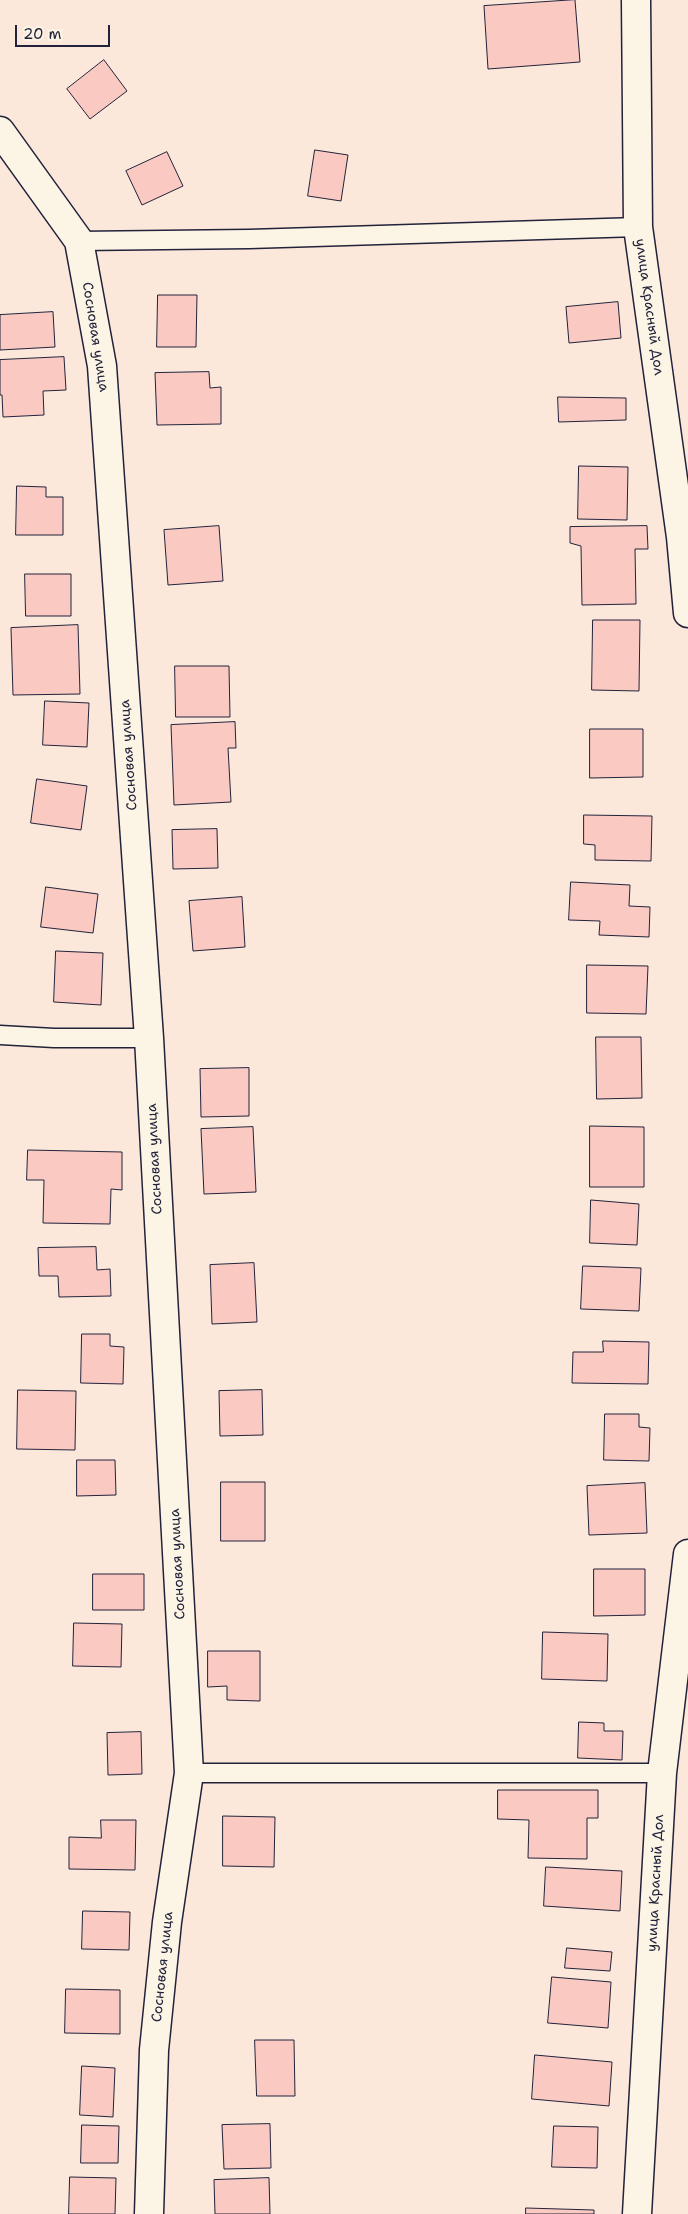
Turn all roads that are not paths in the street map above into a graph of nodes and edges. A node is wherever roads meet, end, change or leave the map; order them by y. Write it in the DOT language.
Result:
graph roads {
  1 [pos="636,0"];
  2 [pos="0,131"];
  3 [pos="638,227"];
  4 [pos="79,241"];
  5 [pos="688,613"];
  6 [pos="0,1035"];
  7 [pos="149,1038"];
  8 [pos="688,1554"];
  9 [pos="189,1773"];
  10 [pos="662,1773"];
  11 [pos="149,2214"];
  12 [pos="638,2214"];
  1 -- 3 [label="street, улица Красный Дол"];
  2 -- 4 [label="street, Сосновая улица"];
  3 -- 4 [label="lane"];
  3 -- 5 [label="street, улица Красный Дол"];
  4 -- 7 [label="street, Сосновая улица"];
  6 -- 7 [label="lane"];
  7 -- 9 [label="street, Сосновая улица"];
  8 -- 10 [label="street, улица Красный Дол"];
  9 -- 10 [label="lane"];
  9 -- 11 [label="street, Сосновая улица"];
  10 -- 12 [label="street, улица Красный Дол"];
}
